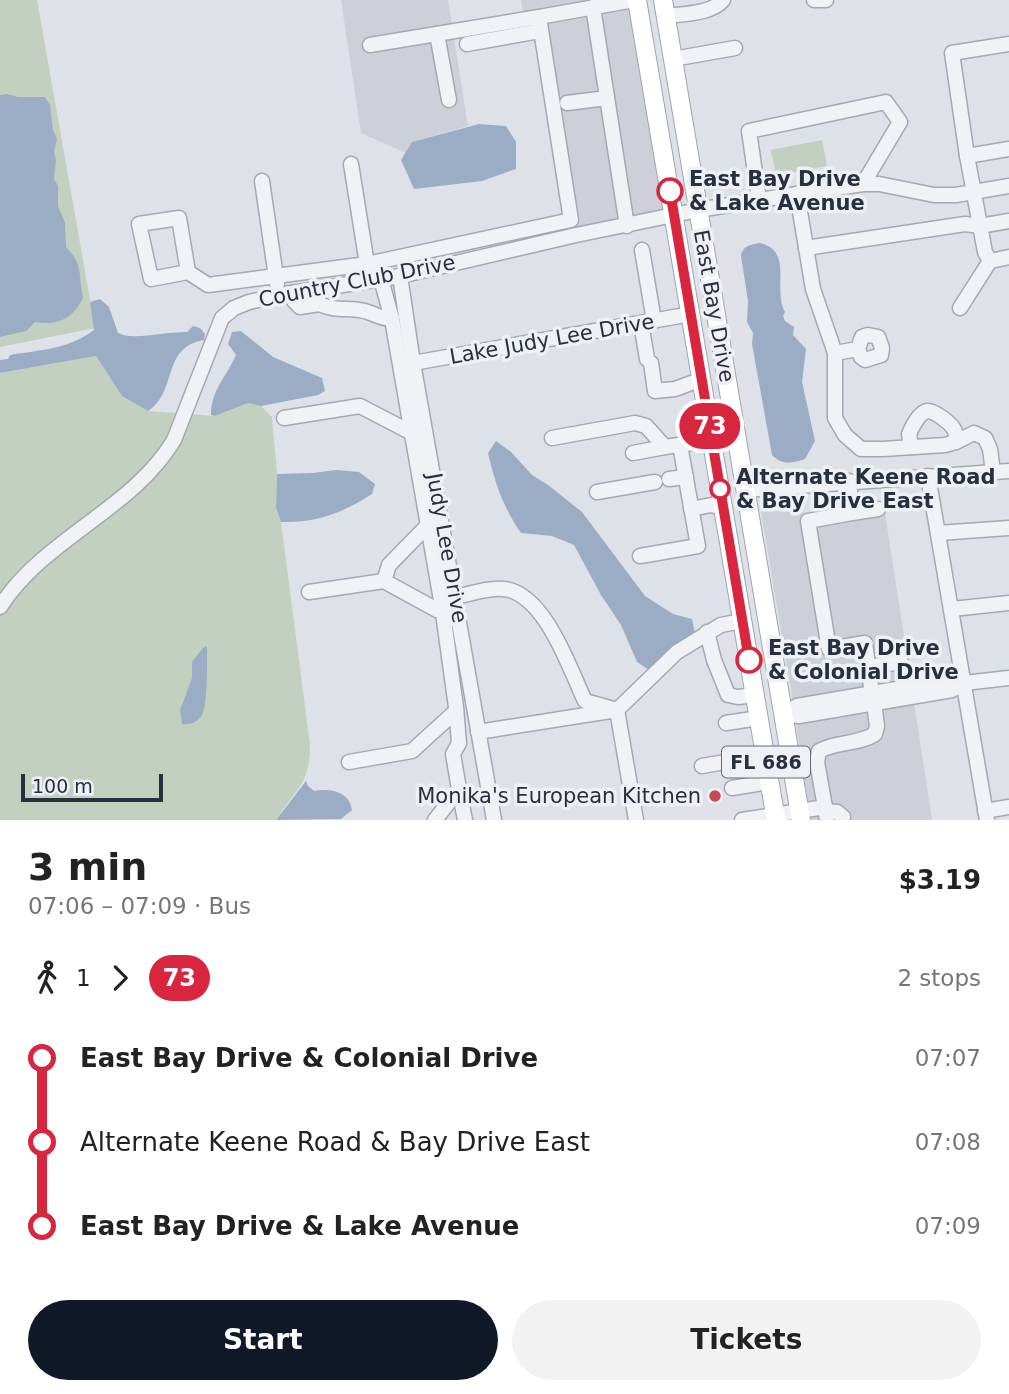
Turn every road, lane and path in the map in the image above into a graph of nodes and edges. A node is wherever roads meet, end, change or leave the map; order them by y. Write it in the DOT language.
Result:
graph roads {
  1 [pos="653,0"];
  2 [pos="723,0"];
  3 [pos="814,0"];
  4 [pos="826,0"];
  5 [pos="628,1"];
  6 [pos="593,8"];
  7 [pos="664,8"];
  8 [pos="540,24"];
  9 [pos="437,34"];
  10 [pos="467,44"];
  11 [pos="1009,44"];
  12 [pos="370,45"];
  13 [pos="735,48"];
  14 [pos="674,64"];
  15 [pos="607,98"];
  16 [pos="449,100"];
  17 [pos="567,103"];
  18 [pos="1009,149"];
  19 [pos="967,156"];
  20 [pos="351,164"];
  21 [pos="262,181"];
  22 [pos="863,184"];
  23 [pos="1009,186"];
  24 [pos="975,192"];
  25 [pos="797,194"];
  26 [pos="759,200"];
  27 [pos="698,211"];
  28 [pos="674,215"];
  29 [pos="571,220"];
  30 [pos="1009,222"];
  31 [pos="627,226"];
  32 [pos="980,226"];
  33 [pos="576,236"];
  34 [pos="459,244"];
  35 [pos="806,248"];
  36 [pos="642,250"];
  37 [pos="1009,257"];
  38 [pos="463,261"];
  39 [pos="990,261"];
  40 [pos="367,264"];
  41 [pos="188,272"];
  42 [pos="400,276"];
  43 [pos="276,277"];
  44 [pos="377,279"];
  45 [pos="316,289"];
  46 [pos="285,294"];
  47 [pos="320,304"];
  48 [pos="960,308"];
  49 [pos="691,314"];
  50 [pos="392,319"];
  51 [pos="647,322"];
  52 [pos="696,344"];
  53 [pos="858,349"];
  54 [pos="835,353"];
  55 [pos="414,363"];
  56 [pos="724,363"];
  57 [pos="702,379"];
  58 [pos="284,418"];
  59 [pos="412,433"];
  60 [pos="552,438"];
  61 [pos="712,440"];
  62 [pos="957,442"];
  63 [pos="673,446"];
  64 [pos="911,447"];
  65 [pos="633,453"];
  66 [pos="1009,471"];
  67 [pos="993,472"];
  68 [pos="686,477"];
  69 [pos="928,477"];
  70 [pos="849,481"];
  71 [pos="745,490"];
  72 [pos="597,492"];
  73 [pos="723,508"];
  74 [pos="691,509"];
  75 [pos="878,509"];
  76 [pos="852,513"];
  77 [pos="429,524"];
  78 [pos="1009,528"];
  79 [pos="938,533"];
  80 [pos="640,556"];
  81 [pos="384,581"];
  82 [pos="309,592"];
  83 [pos="456,597"];
  84 [pos="1009,603"];
  85 [pos="442,606"];
  86 [pos="0,607"];
  87 [pos="951,609"];
  88 [pos="742,621"];
  89 [pos="707,632"];
  90 [pos="769,633"];
  91 [pos="901,662"];
  92 [pos="868,667"];
  93 [pos="1009,678"];
  94 [pos="964,683"];
  95 [pos="873,699"];
  96 [pos="757,707"];
  97 [pos="456,710"];
  98 [pos="617,710"];
  99 [pos="783,714"];
  100 [pos="726,723"];
  101 [pos="478,732"];
  102 [pos="765,755"];
  103 [pos="349,762"];
  104 [pos="702,766"];
  105 [pos="770,782"];
  106 [pos="732,788"];
  107 [pos="459,789"];
  108 [pos="1009,807"];
  109 [pos="826,813"];
  110 [pos="986,815"];
  111 [pos="788,817"];
  112 [pos="843,817"];
  113 [pos="435,820"];
  114 [pos="465,820"];
  115 [pos="494,820"];
  116 [pos="636,820"];
  117 [pos="742,820"];
  1 -- 14 [label="main road"];
  2 -- 7 [label="street"];
  3 -- 4 [label="street"];
  5 -- 6 [label="street"];
  5 -- 28 [label="main road, East Bay Drive / FL 686"];
  6 -- 8 [label="street"];
  6 -- 15 [label="street"];
  7 -- 14 [label="main road, East Bay Drive / FL 686"];
  8 -- 9 [label="street"];
  8 -- 10 [label="street"];
  8 -- 29 [label="street"];
  9 -- 12 [label="street"];
  9 -- 16 [label="street"];
  11 -- 19 [label="street"];
  13 -- 14 [label="street"];
  14 -- 27 [label="main road, East Bay Drive / FL 686"];
  15 -- 17 [label="street"];
  15 -- 31 [label="street"];
  18 -- 19 [label="street"];
  19 -- 24 [label="street"];
  20 -- 40 [label="street"];
  21 -- 43 [label="street"];
  22 -- 24 [label="street, Country Club Drive"];
  22 -- 25 [label="street, Country Club Drive"];
  22 -- 26 [label="street"];
  23 -- 24 [label="street, Country Club Drive"];
  24 -- 32 [label="street"];
  25 -- 26 [label="street, Country Club Drive"];
  25 -- 35 [label="street"];
  26 -- 27 [label="street, Country Club Drive"];
  27 -- 28 [label="street, Country Club Drive"];
  27 -- 56 [label="main road, East Bay Drive / FL 686"];
  28 -- 31 [label="street, Country Club Drive"];
  28 -- 49 [label="main road, East Bay Drive / FL 686"];
  28 -- 56 [label="main road"];
  29 -- 33 [label="street"];
  29 -- 34 [label="street"];
  30 -- 32 [label="street"];
  31 -- 33 [label="street, Country Club Drive"];
  32 -- 35 [label="street"];
  32 -- 39 [label="street"];
  33 -- 38 [label="street, Country Club Drive"];
  34 -- 38 [label="street"];
  34 -- 40 [label="street"];
  35 -- 54 [label="street"];
  36 -- 51 [label="street"];
  37 -- 39 [label="street"];
  38 -- 42 [label="street, Country Club Drive"];
  39 -- 48 [label="street"];
  40 -- 43 [label="street"];
  40 -- 44 [label="street"];
  41 -- 41 [label="street"];
  41 -- 43 [label="street"];
  42 -- 44 [label="street, Country Club Drive"];
  42 -- 55 [label="street, Judy Lee Drive"];
  43 -- 46 [label="street"];
  44 -- 45 [label="street, Country Club Drive"];
  44 -- 50 [label="street"];
  45 -- 46 [label="street, Country Club Drive"];
  45 -- 47 [label="street"];
  46 -- 47 [label="street"];
  46 -- 86 [label="street, Country Club Drive"];
  47 -- 50 [label="street"];
  49 -- 51 [label="street, Lake Judy Lee Drive"];
  49 -- 52 [label="main road, East Bay Drive / FL 686"];
  50 -- 59 [label="street"];
  51 -- 55 [label="street, Lake Judy Lee Drive"];
  51 -- 57 [label="street"];
  52 -- 57 [label="main road, East Bay Drive / FL 686"];
  52 -- 71 [label="main road"];
  53 -- 54 [label="street"];
  54 -- 64 [label="street"];
  55 -- 83 [label="street, Judy Lee Drive"];
  56 -- 71 [label="main road, East Bay Drive / FL 686"];
  57 -- 61 [label="main road, East Bay Drive / FL 686"];
  58 -- 59 [label="street"];
  59 -- 77 [label="street"];
  60 -- 63 [label="street"];
  61 -- 63 [label="street"];
  61 -- 73 [label="main road, East Bay Drive / FL 686"];
  62 -- 64 [label="street"];
  62 -- 64 [label="street"];
  62 -- 67 [label="street"];
  63 -- 65 [label="street"];
  63 -- 68 [label="street"];
  66 -- 67 [label="street"];
  67 -- 69 [label="street"];
  68 -- 72 [label="street"];
  68 -- 74 [label="street"];
  69 -- 70 [label="street"];
  69 -- 79 [label="street"];
  70 -- 71 [label="street"];
  70 -- 76 [label="street"];
  71 -- 90 [label="main road, East Bay Drive / FL 686"];
  73 -- 74 [label="street"];
  73 -- 88 [label="main road, East Bay Drive / FL 686"];
  73 -- 90 [label="main road"];
  74 -- 80 [label="street"];
  75 -- 76 [label="street"];
  76 -- 92 [label="street"];
  77 -- 81 [label="street"];
  77 -- 85 [label="street"];
  78 -- 79 [label="street"];
  79 -- 87 [label="street"];
  81 -- 82 [label="street"];
  81 -- 85 [label="street"];
  83 -- 98 [label="street"];
  83 -- 101 [label="street, Judy Lee Drive"];
  84 -- 87 [label="street"];
  85 -- 97 [label="street"];
  87 -- 94 [label="street"];
  88 -- 89 [label="street"];
  88 -- 96 [label="main road, East Bay Drive / FL 686"];
  89 -- 96 [label="street"];
  89 -- 98 [label="street"];
  90 -- 99 [label="main road, East Bay Drive / FL 686"];
  91 -- 92 [label="street"];
  92 -- 95 [label="street"];
  93 -- 94 [label="street"];
  94 -- 95 [label="street"];
  94 -- 110 [label="street"];
  95 -- 99 [label="street"];
  95 -- 109 [label="street"];
  96 -- 100 [label="street"];
  96 -- 102 [label="main road, East Bay Drive / FL 686"];
  96 -- 111 [label="main road"];
  97 -- 103 [label="street"];
  97 -- 107 [label="street"];
  98 -- 101 [label="street"];
  98 -- 116 [label="street"];
  99 -- 111 [label="main road, East Bay Drive / FL 686"];
  101 -- 115 [label="street, Judy Lee Drive"];
  102 -- 104 [label="street"];
  102 -- 105 [label="main road, East Bay Drive / FL 686"];
  105 -- 106 [label="street"];
  105 -- 111 [label="main road, East Bay Drive / FL 686"];
  107 -- 113 [label="street"];
  107 -- 114 [label="street"];
  108 -- 110 [label="street"];
  109 -- 111 [label="street"];
  109 -- 112 [label="street"];
  111 -- 117 [label="street"];
}
